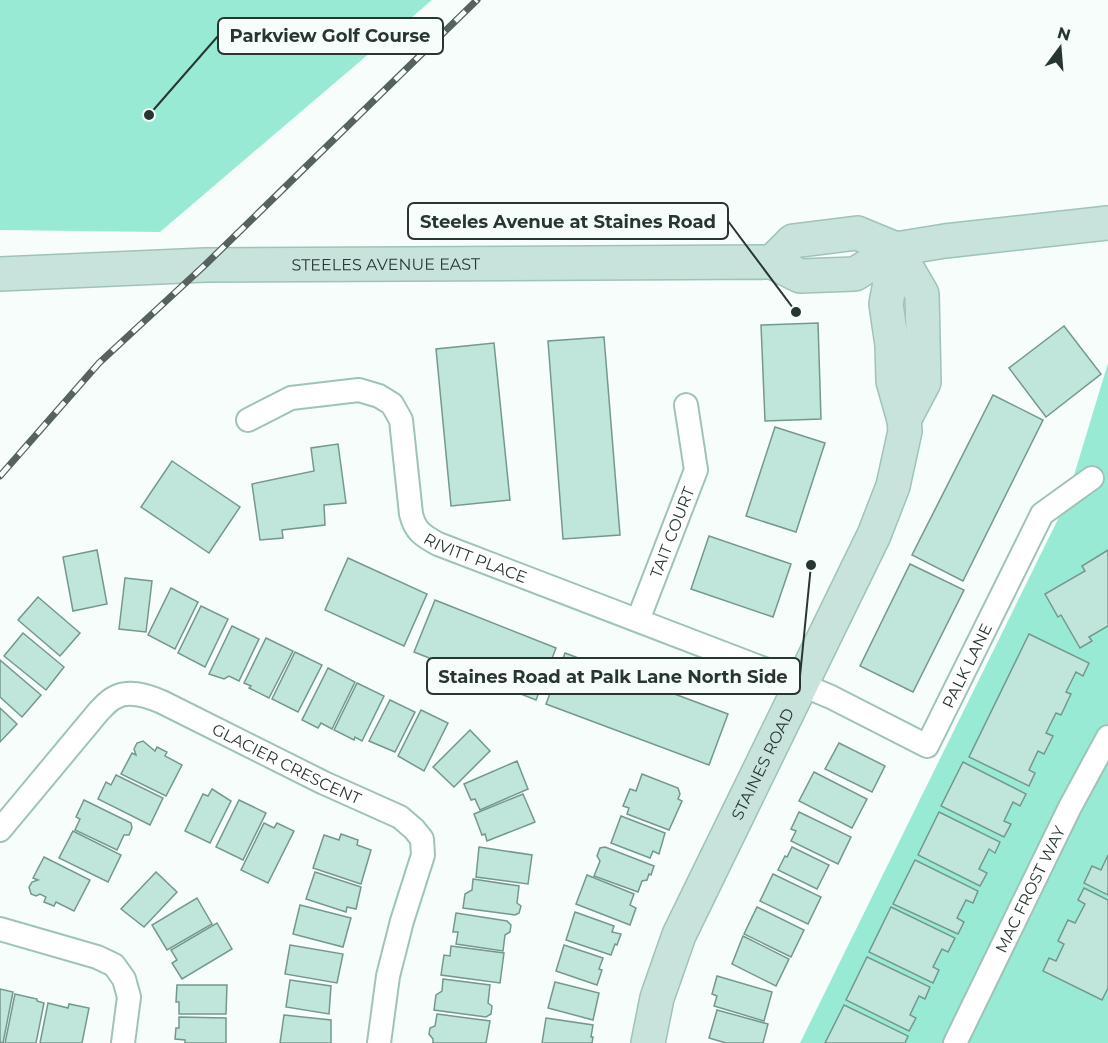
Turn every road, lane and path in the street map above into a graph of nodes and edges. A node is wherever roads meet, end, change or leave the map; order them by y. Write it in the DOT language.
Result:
graph roads {
  1 [pos="1108,223"];
  2 [pos="896,249"];
  3 [pos="0,274"];
  4 [pos="686,405"];
  5 [pos="248,420"];
  6 [pos="1092,478"];
  7 [pos="638,620"];
  8 [pos="801,684"];
  9 [pos="1108,737"];
  10 [pos="0,830"];
  11 [pos="0,929"];
  12 [pos="123,1043"];
  13 [pos="379,1043"];
  14 [pos="648,1043"];
  15 [pos="955,1043"];
  1 -- 2 [label="main road"];
  2 -- 3 [label="main road, STEELES AVENUE EAST"];
  2 -- 8 [label="main road, STAINES ROAD"];
  4 -- 7 [label="street, TAIT COURT"];
  5 -- 7 [label="street, RIVITT PLACE"];
  6 -- 8 [label="street, PALK LANE"];
  7 -- 8 [label="street, RIVITT PLACE"];
  8 -- 14 [label="main road, STAINES ROAD"];
  9 -- 15 [label="street, MAC FROST WAY"];
  10 -- 13 [label="street, GLACIER CRESCENT"];
  11 -- 12 [label="street"];
}
